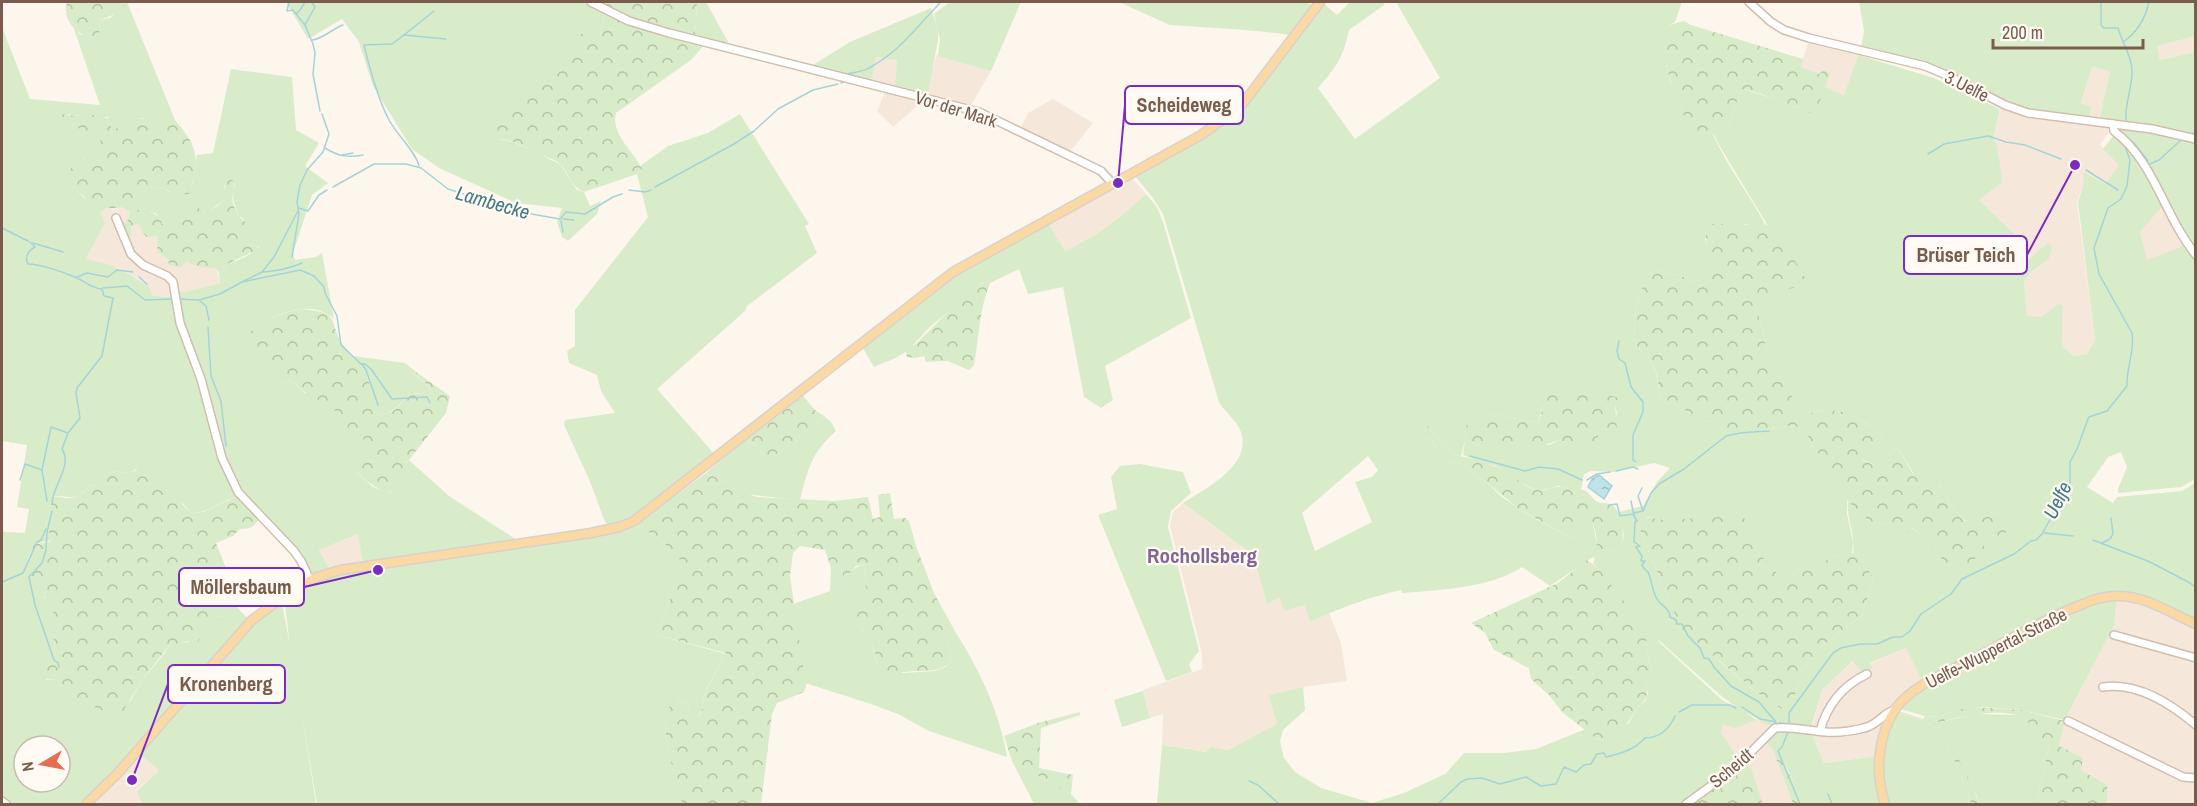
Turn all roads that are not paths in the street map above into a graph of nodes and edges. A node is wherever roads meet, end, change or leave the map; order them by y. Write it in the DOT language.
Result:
graph roads {
  1 [pos="591,2"];
  2 [pos="1749,2"];
  3 [pos="1319,3"];
  4 [pos="2113,124"];
  5 [pos="2196,139"];
  6 [pos="1112,183"];
  7 [pos="116,218"];
  8 [pos="2196,255"];
  9 [pos="310,580"];
  10 [pos="2196,624"];
  11 [pos="2114,635"];
  12 [pos="2196,658"];
  13 [pos="1867,674"];
  14 [pos="2103,687"];
  15 [pos="1895,710"];
  16 [pos="2068,721"];
  17 [pos="2196,725"];
  18 [pos="1820,731"];
  19 [pos="2196,778"];
  20 [pos="2,801"];
  21 [pos="89,802"];
  22 [pos="6,804"];
  23 [pos="1686,804"];
  24 [pos="1885,804"];
  1 -- 6 [label="street, Vor der Mark"];
  2 -- 4 [label="street, 3.Uelfe"];
  3 -- 6 [label="main road"];
  4 -- 5 [label="street, 3.Uelfe"];
  4 -- 8 [label="street"];
  6 -- 9 [label="main road"];
  7 -- 9 [label="street"];
  9 -- 21 [label="main road"];
  10 -- 15 [label="main road, Uelfe-Wuppertal-Straße"];
  11 -- 12 [label="street"];
  13 -- 18 [label="street"];
  14 -- 17 [label="street"];
  15 -- 18 [label="street"];
  15 -- 24 [label="main road, Uelfe-Wuppertal-Straße"];
  16 -- 19 [label="street"];
  18 -- 23 [label="street, Scheidt"];
  20 -- 22 [label="street"];
}
